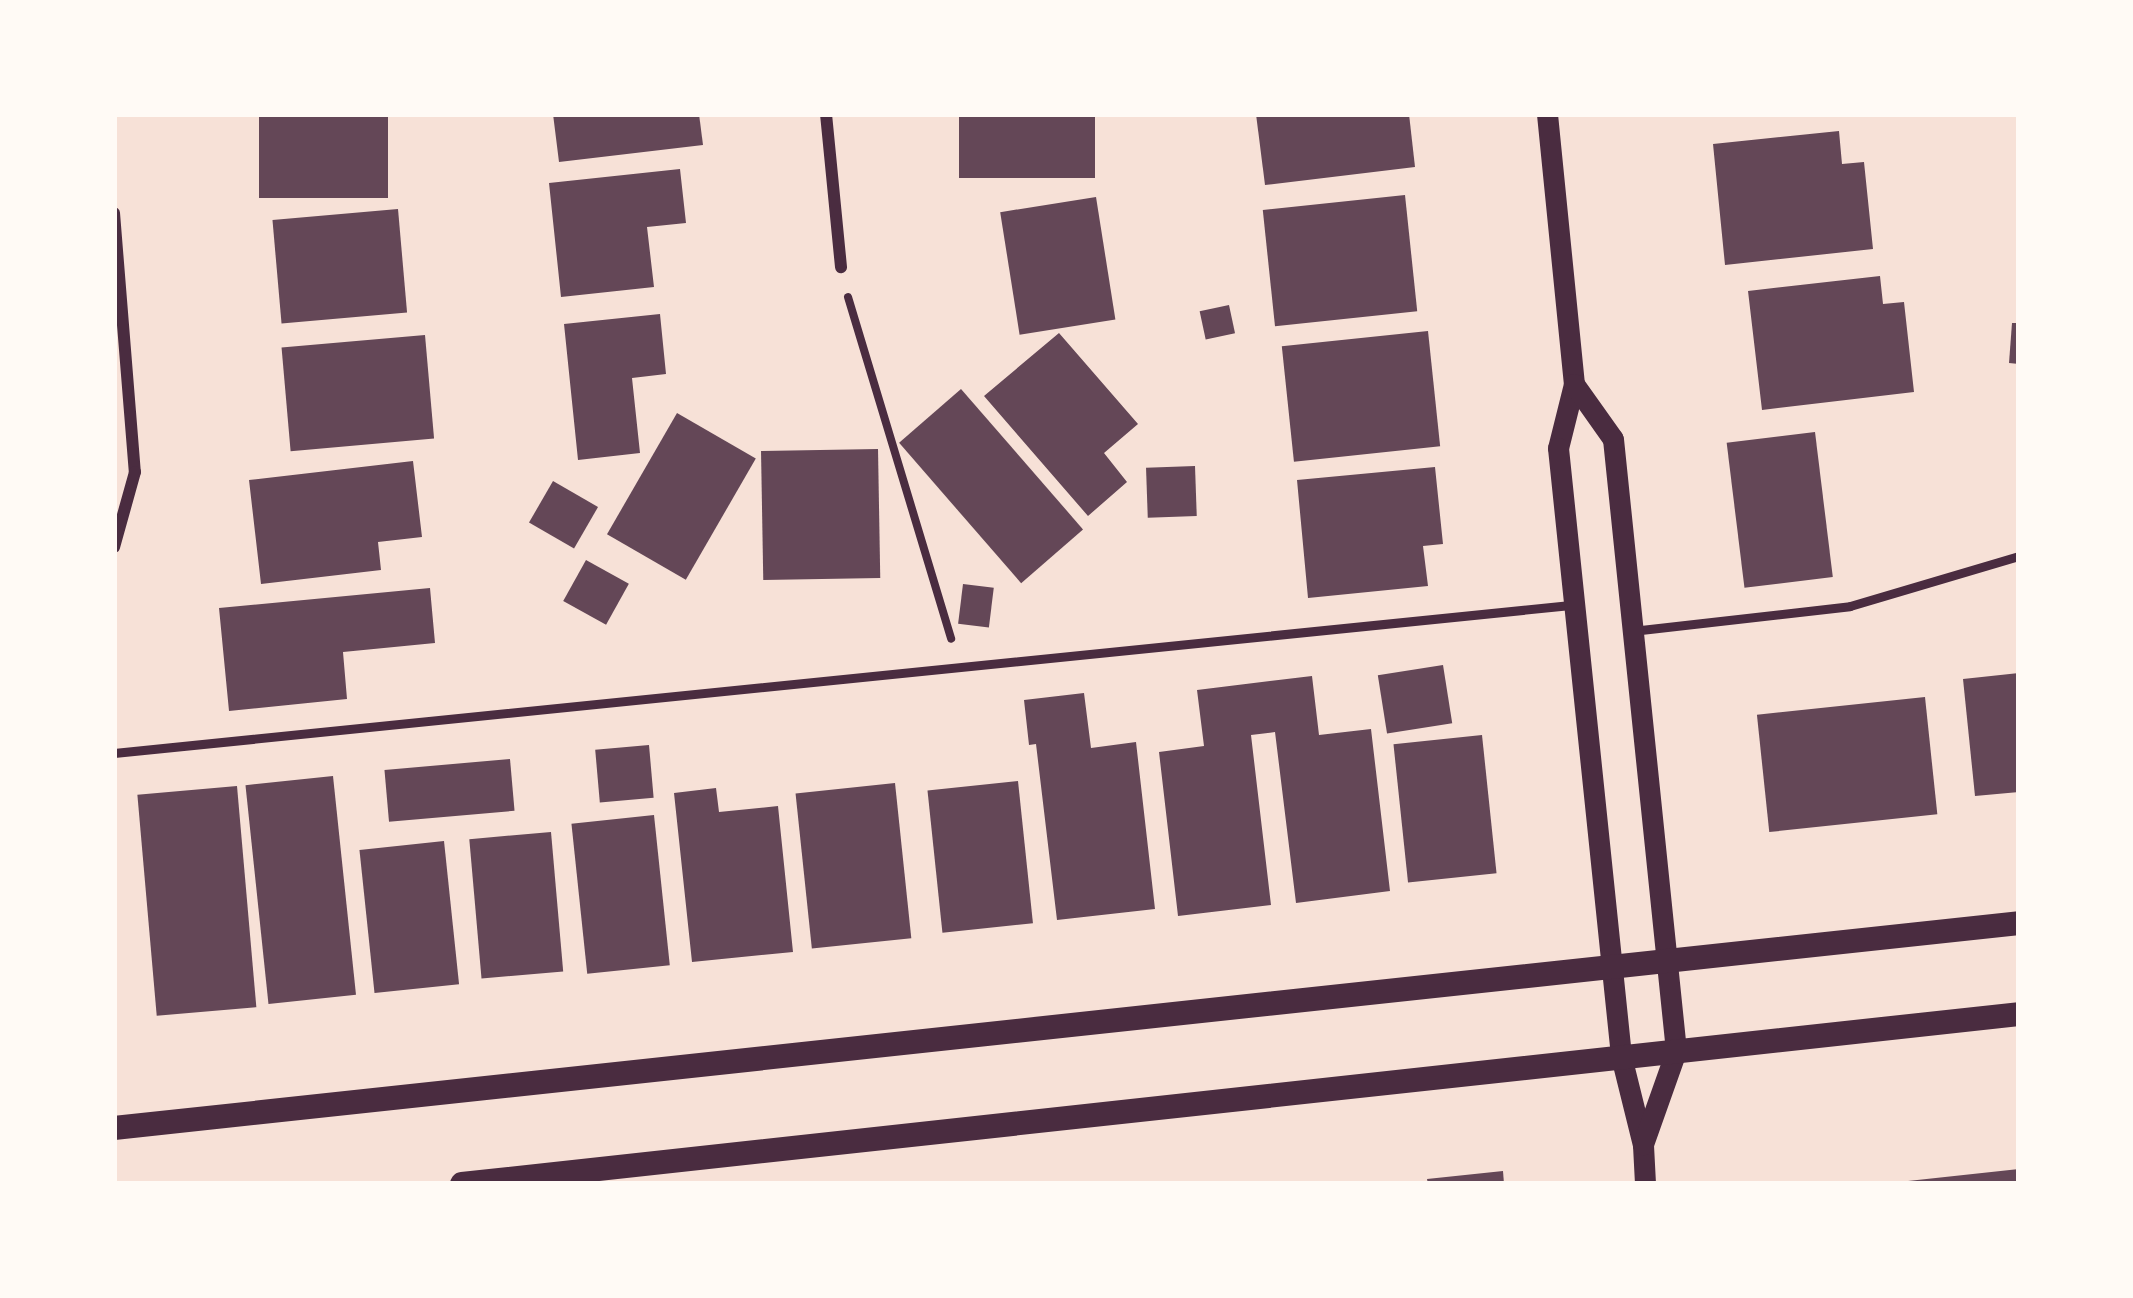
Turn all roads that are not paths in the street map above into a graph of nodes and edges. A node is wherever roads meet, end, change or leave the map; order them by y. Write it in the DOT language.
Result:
graph roads {
  1 [pos="826,114"];
  2 [pos="1547,114"];
  3 [pos="114,213"];
  4 [pos="841,266"];
  5 [pos="1574,384"];
  6 [pos="114,547"];
  7 [pos="2019,556"];
  8 [pos="1574,605"];
  9 [pos="1632,631"];
  10 [pos="114,753"];
  11 [pos="2019,923"];
  12 [pos="1667,962"];
  13 [pos="1612,969"];
  14 [pos="2019,1014"];
  15 [pos="1676,1051"];
  16 [pos="1621,1056"];
  17 [pos="114,1128"];
  18 [pos="1642,1144"];
  19 [pos="462,1184"];
  20 [pos="1646,1184"];
  1 -- 4 [label="street"];
  2 -- 5 [label="street"];
  3 -- 6 [label="street"];
  5 -- 8 [label="street"];
  5 -- 9 [label="street"];
  7 -- 9 [label="lane"];
  8 -- 10 [label="lane"];
  8 -- 13 [label="street"];
  9 -- 12 [label="street"];
  11 -- 12 [label="main road"];
  12 -- 13 [label="main road"];
  12 -- 15 [label="street"];
  13 -- 16 [label="street"];
  13 -- 17 [label="main road"];
  14 -- 15 [label="main road"];
  15 -- 16 [label="main road"];
  15 -- 18 [label="street"];
  16 -- 18 [label="street"];
  16 -- 19 [label="main road"];
  18 -- 20 [label="street"];
}
